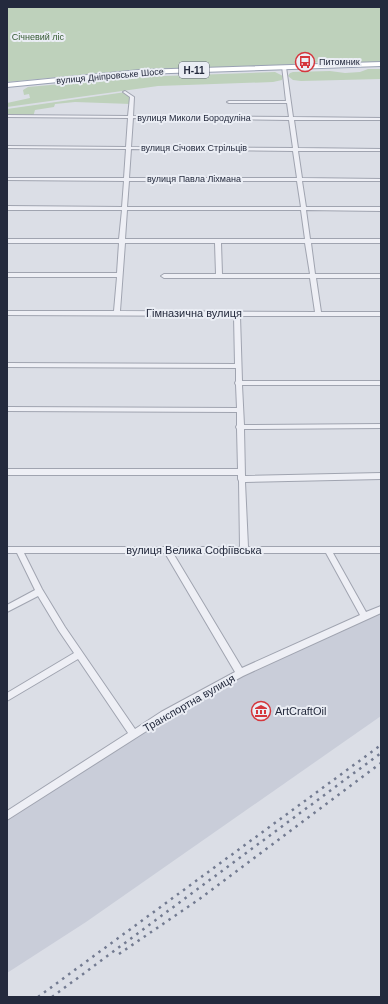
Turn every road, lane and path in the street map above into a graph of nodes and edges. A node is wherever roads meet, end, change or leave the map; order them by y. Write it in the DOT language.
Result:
graph roads {
  1 [pos="381,64"];
  2 [pos="284,67"];
  3 [pos="7,85"];
  4 [pos="125,92"];
  5 [pos="229,102"];
  6 [pos="288,102"];
  7 [pos="7,116"];
  8 [pos="131,117"];
  9 [pos="291,119"];
  10 [pos="381,119"];
  11 [pos="7,147"];
  12 [pos="128,148"];
  13 [pos="295,149"];
  14 [pos="381,150"];
  15 [pos="7,178"];
  16 [pos="126,179"];
  17 [pos="299,179"];
  18 [pos="381,180"];
  19 [pos="7,208"];
  20 [pos="124,208"];
  21 [pos="303,209"];
  22 [pos="381,209"];
  23 [pos="7,240"];
  24 [pos="122,241"];
  25 [pos="218,241"];
  26 [pos="308,241"];
  27 [pos="381,241"];
  28 [pos="7,275"];
  29 [pos="120,275"];
  30 [pos="164,276"];
  31 [pos="219,276"];
  32 [pos="312,276"];
  33 [pos="381,276"];
  34 [pos="7,313"];
  35 [pos="117,313"];
  36 [pos="237,313"];
  37 [pos="318,314"];
  38 [pos="381,314"];
  39 [pos="7,365"];
  40 [pos="237,366"];
  41 [pos="238,383"];
  42 [pos="381,383"];
  43 [pos="7,409"];
  44 [pos="239,410"];
  45 [pos="381,426"];
  46 [pos="239,427"];
  47 [pos="7,472"];
  48 [pos="241,476"];
  49 [pos="381,476"];
  50 [pos="7,550"];
  51 [pos="19,550"];
  52 [pos="167,550"];
  53 [pos="244,550"];
  54 [pos="328,550"];
  55 [pos="381,550"];
  56 [pos="39,592"];
  57 [pos="7,609"];
  58 [pos="381,609"];
  59 [pos="365,617"];
  60 [pos="80,654"];
  61 [pos="240,673"];
  62 [pos="7,697"];
  63 [pos="134,734"];
  64 [pos="7,816"];
  1 -- 2 [label="main road, вулиця Дніпровське Шосе / Н-11"];
  2 -- 3 [label="main road, вулиця Дніпровське Шосе / Н-11"];
  2 -- 6 [label="street"];
  4 -- 8 [label="street"];
  5 -- 6 [label="street"];
  6 -- 9 [label="street"];
  7 -- 8 [label="street, вулиця Миколи Бородуліна"];
  8 -- 9 [label="street, вулиця Миколи Бородуліна"];
  8 -- 12 [label="street"];
  9 -- 10 [label="street, вулиця Миколи Бородуліна"];
  9 -- 13 [label="street"];
  11 -- 12 [label="street, вулиця Січових Стрільців"];
  12 -- 13 [label="street, вулиця Січових Стрільців"];
  12 -- 16 [label="street"];
  13 -- 14 [label="street, вулиця Січових Стрільців"];
  13 -- 17 [label="street"];
  15 -- 16 [label="street, вулиця Павла Ліхмана"];
  16 -- 17 [label="street, вулиця Павла Ліхмана"];
  16 -- 20 [label="street"];
  17 -- 18 [label="street, вулиця Павла Ліхмана"];
  17 -- 21 [label="street"];
  19 -- 20 [label="street"];
  20 -- 21 [label="street"];
  20 -- 24 [label="street"];
  21 -- 22 [label="street"];
  21 -- 26 [label="street"];
  23 -- 24 [label="street"];
  24 -- 25 [label="street"];
  24 -- 29 [label="street"];
  25 -- 26 [label="street"];
  25 -- 31 [label="street"];
  26 -- 27 [label="street"];
  26 -- 32 [label="street"];
  28 -- 29 [label="street"];
  29 -- 35 [label="street"];
  30 -- 31 [label="street"];
  31 -- 32 [label="street"];
  32 -- 33 [label="street"];
  32 -- 37 [label="street"];
  34 -- 35 [label="street, Гімназична вулиця"];
  35 -- 36 [label="street, Гімназична вулиця"];
  36 -- 37 [label="street, Гімназична вулиця"];
  36 -- 40 [label="street"];
  37 -- 38 [label="street, Гімназична вулиця"];
  39 -- 40 [label="street"];
  40 -- 41 [label="street"];
  41 -- 42 [label="street"];
  41 -- 44 [label="street"];
  43 -- 44 [label="street"];
  44 -- 46 [label="street"];
  45 -- 46 [label="street"];
  46 -- 48 [label="street"];
  47 -- 48 [label="street"];
  48 -- 49 [label="street"];
  48 -- 53 [label="street"];
  50 -- 51 [label="street, вулиця Велика Софіївська"];
  51 -- 52 [label="street, вулиця Велика Софіївська"];
  51 -- 56 [label="street"];
  52 -- 53 [label="street, вулиця Велика Софіївська"];
  52 -- 61 [label="street"];
  53 -- 54 [label="street, вулиця Велика Софіївська"];
  54 -- 55 [label="street, вулиця Велика Софіївська"];
  54 -- 59 [label="street"];
  56 -- 57 [label="street"];
  56 -- 60 [label="street"];
  58 -- 59 [label="street, Транспортна вулиця"];
  59 -- 61 [label="street, Транспортна вулиця"];
  60 -- 62 [label="street"];
  60 -- 63 [label="street"];
  61 -- 63 [label="street, Транспортна вулиця"];
  63 -- 64 [label="street, Транспортна вулиця"];
}
